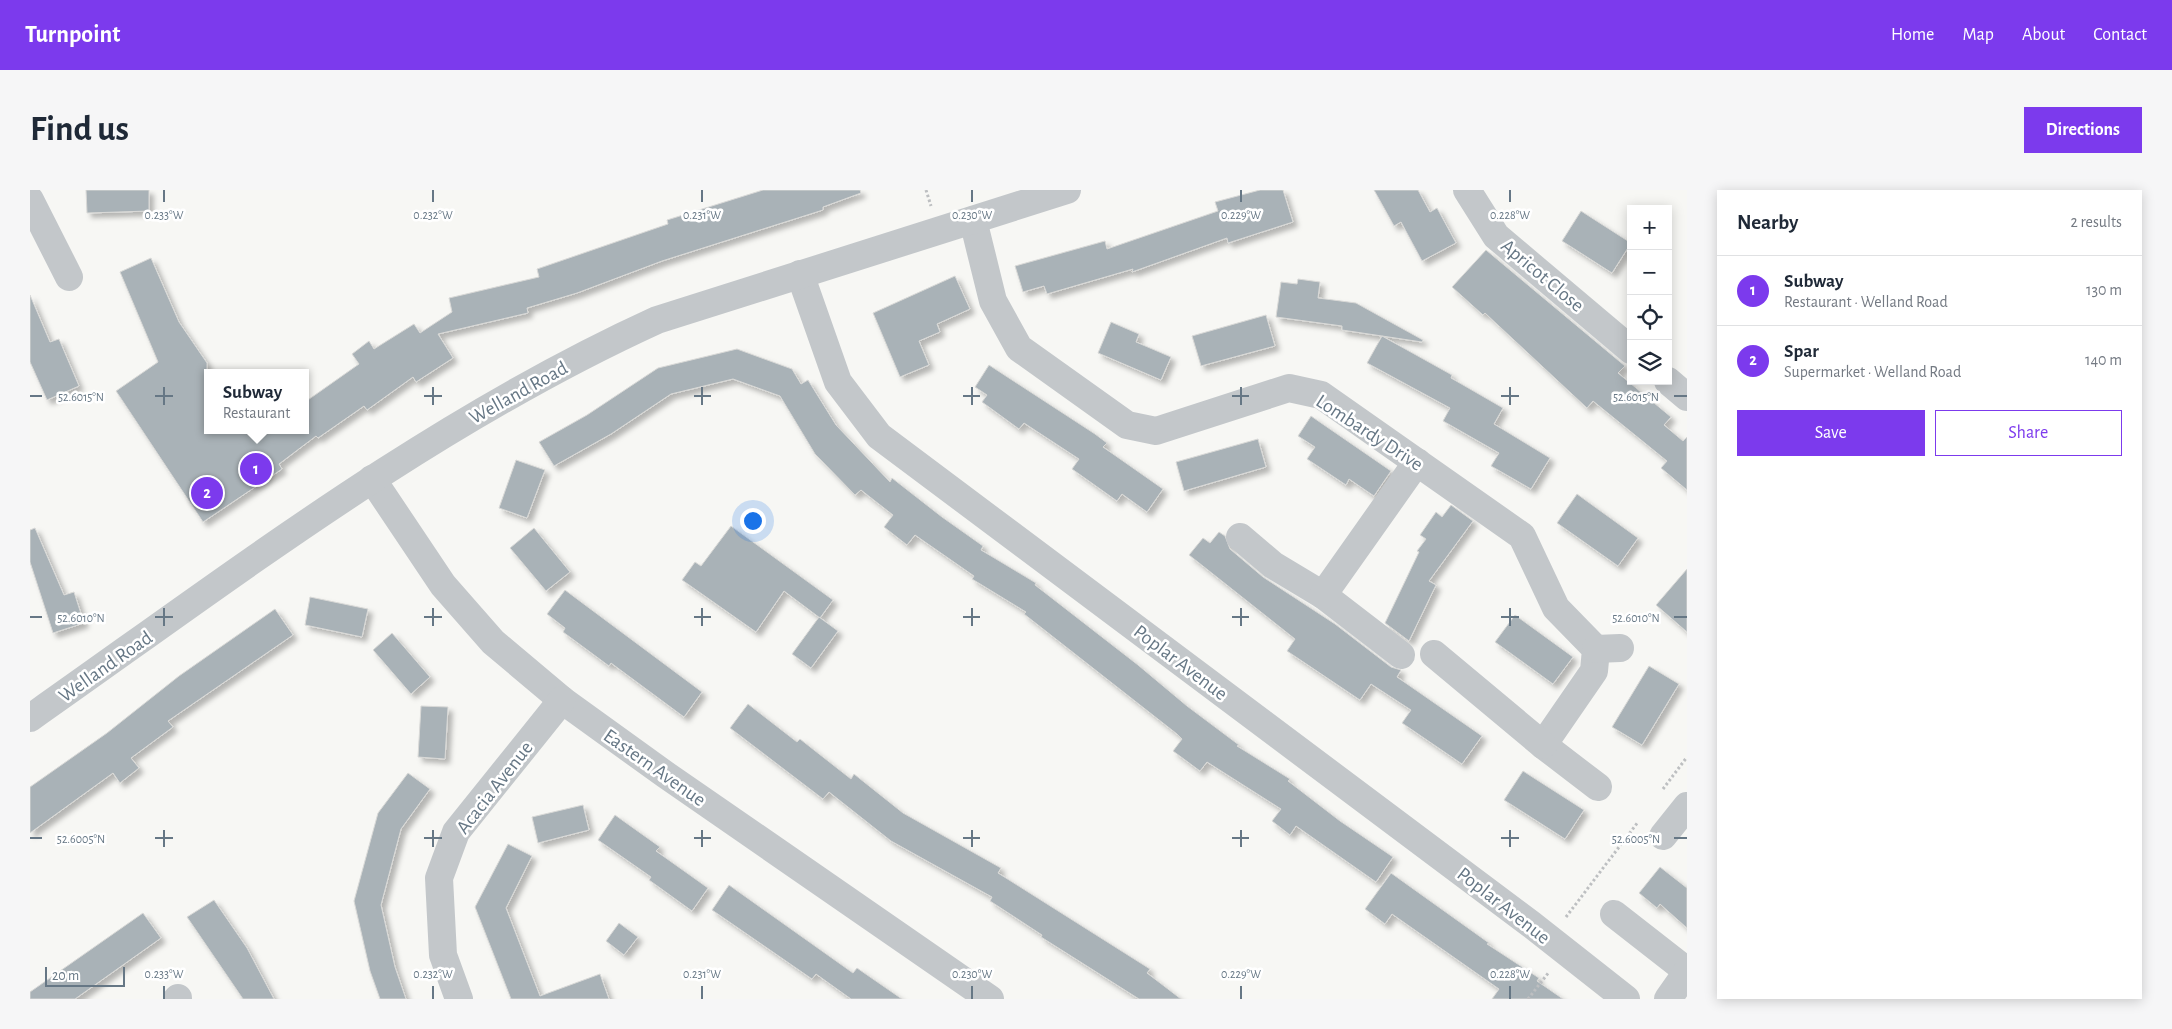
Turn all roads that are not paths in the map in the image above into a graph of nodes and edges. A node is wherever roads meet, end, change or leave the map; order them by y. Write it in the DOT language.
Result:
graph roads {
  1 [pos="1067,190"];
  2 [pos="1467,190"];
  3 [pos="30,200"];
  4 [pos="973,220"];
  5 [pos="800,274"];
  6 [pos="69,277"];
  7 [pos="1627,347"];
  8 [pos="1417,462"];
  9 [pos="372,479"];
  10 [pos="1240,537"];
  11 [pos="1323,595"];
  12 [pos="1434,654"];
  13 [pos="1401,655"];
  14 [pos="562,700"];
  15 [pos="32,712"];
  16 [pos="1543,744"];
  17 [pos="1598,787"];
  18 [pos="1687,806"];
  19 [pos="1663,836"];
  20 [pos="1614,914"];
  21 [pos="1687,972"];
  22 [pos="459,999"];
  23 [pos="990,999"];
  24 [pos="1626,999"];
  25 [pos="1668,999"];
  1 -- 4 [label="street, Welland Road"];
  2 -- 7 [label="street, Apricot Close"];
  3 -- 6 [label="street"];
  4 -- 5 [label="street, Welland Road"];
  4 -- 8 [label="street, Lombardy Drive"];
  5 -- 9 [label="street, Welland Road"];
  5 -- 24 [label="street, Poplar Avenue"];
  8 -- 11 [label="street"];
  8 -- 16 [label="street, Lombardy Drive"];
  9 -- 14 [label="street, Eastern Avenue"];
  9 -- 15 [label="street, Welland Road"];
  10 -- 11 [label="street"];
  11 -- 13 [label="street"];
  12 -- 16 [label="street"];
  14 -- 22 [label="street, Acacia Avenue"];
  14 -- 23 [label="street, Eastern Avenue"];
  16 -- 17 [label="street"];
  18 -- 19 [label="street"];
  20 -- 21 [label="street"];
  21 -- 25 [label="street"];
}
